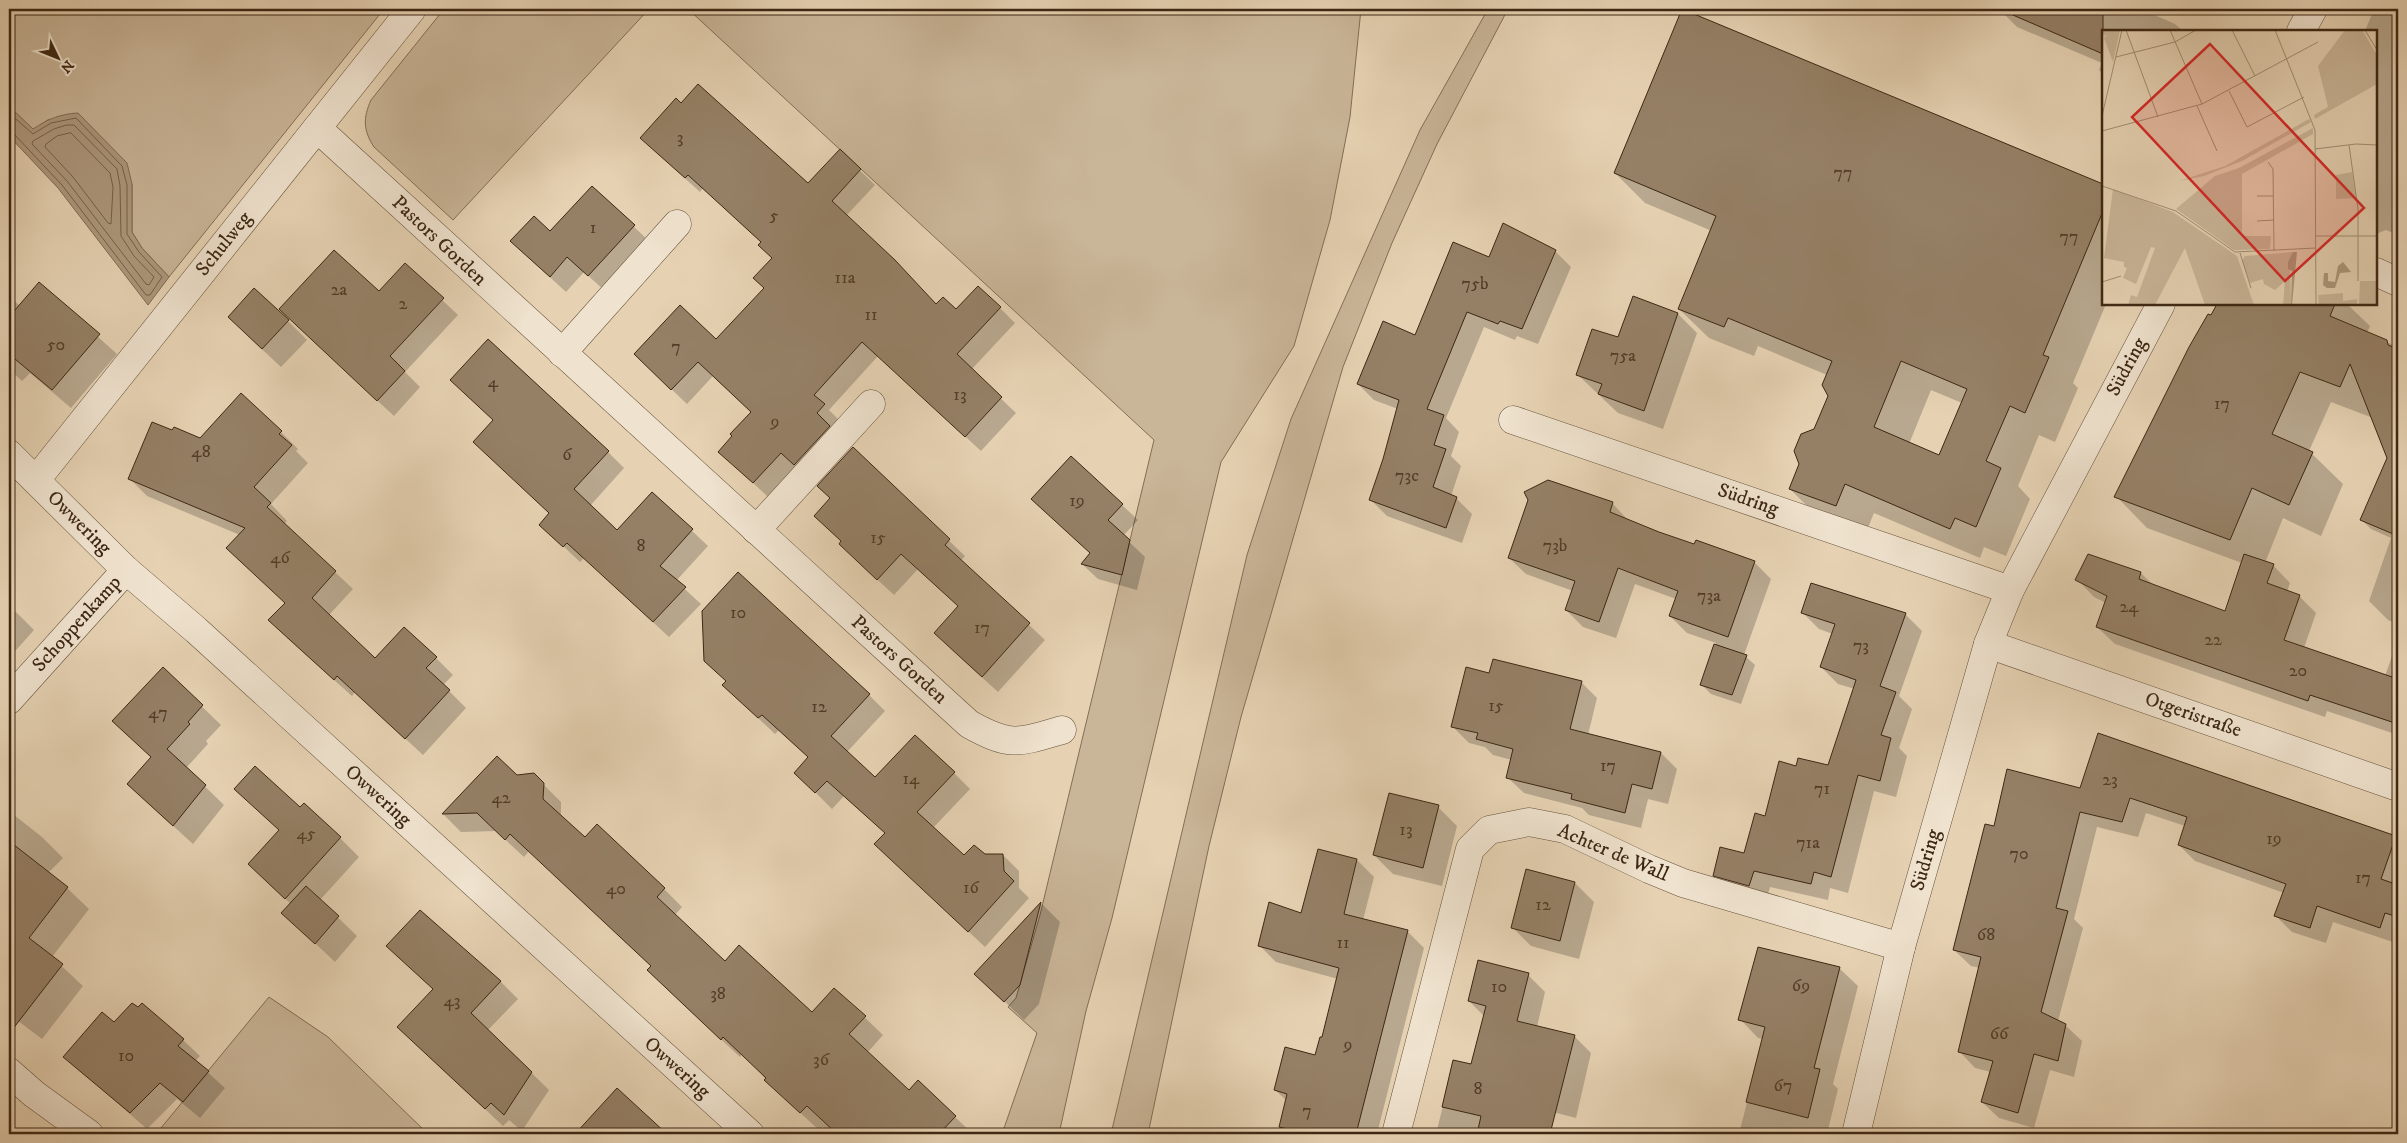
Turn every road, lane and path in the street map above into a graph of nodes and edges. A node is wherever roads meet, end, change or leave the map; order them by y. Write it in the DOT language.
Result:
graph roads {
  1 [pos="412,9"];
  2 [pos="2313,9"];
  3 [pos="2302,30"];
  4 [pos="317,128"];
  5 [pos="677,224"];
  6 [pos="2377,272"];
  7 [pos="2398,282"];
  8 [pos="2160,305"];
  9 [pos="562,353"];
  10 [pos="871,404"];
  11 [pos="1513,420"];
  12 [pos="9,454"];
  13 [pos="36,480"];
  14 [pos="756,530"];
  15 [pos="126,570"];
  16 [pos="2010,590"];
  17 [pos="1988,644"];
  18 [pos="9,700"];
  19 [pos="1062,730"];
  20 [pos="2398,787"];
  21 [pos="1901,946"];
  22 [pos="9,1072"];
  23 [pos="89,1134"];
  24 [pos="750,1134"];
  25 [pos="1396,1134"];
  26 [pos="1856,1134"];
  1 -- 4 [label="street, Schulweg"];
  2 -- 3 [label="street"];
  4 -- 9 [label="street, Pastors Gorden"];
  4 -- 13 [label="street, Schulweg"];
  5 -- 9 [label="street"];
  6 -- 7 [label="street"];
  8 -- 16 [label="street, Südring"];
  9 -- 14 [label="street, Pastors Gorden"];
  10 -- 14 [label="street"];
  11 -- 16 [label="street, Südring"];
  12 -- 13 [label="street, Owwering"];
  13 -- 15 [label="street, Owwering"];
  14 -- 19 [label="street, Pastors Gorden"];
  15 -- 18 [label="street, Schoppenkamp"];
  15 -- 24 [label="street, Owwering"];
  16 -- 17 [label="street, Südring"];
  17 -- 20 [label="street, Otgeristraße"];
  17 -- 21 [label="street, Südring"];
  21 -- 25 [label="street, Achter de Wall"];
  21 -- 26 [label="street, Südring"];
  22 -- 23 [label="street"];
}
